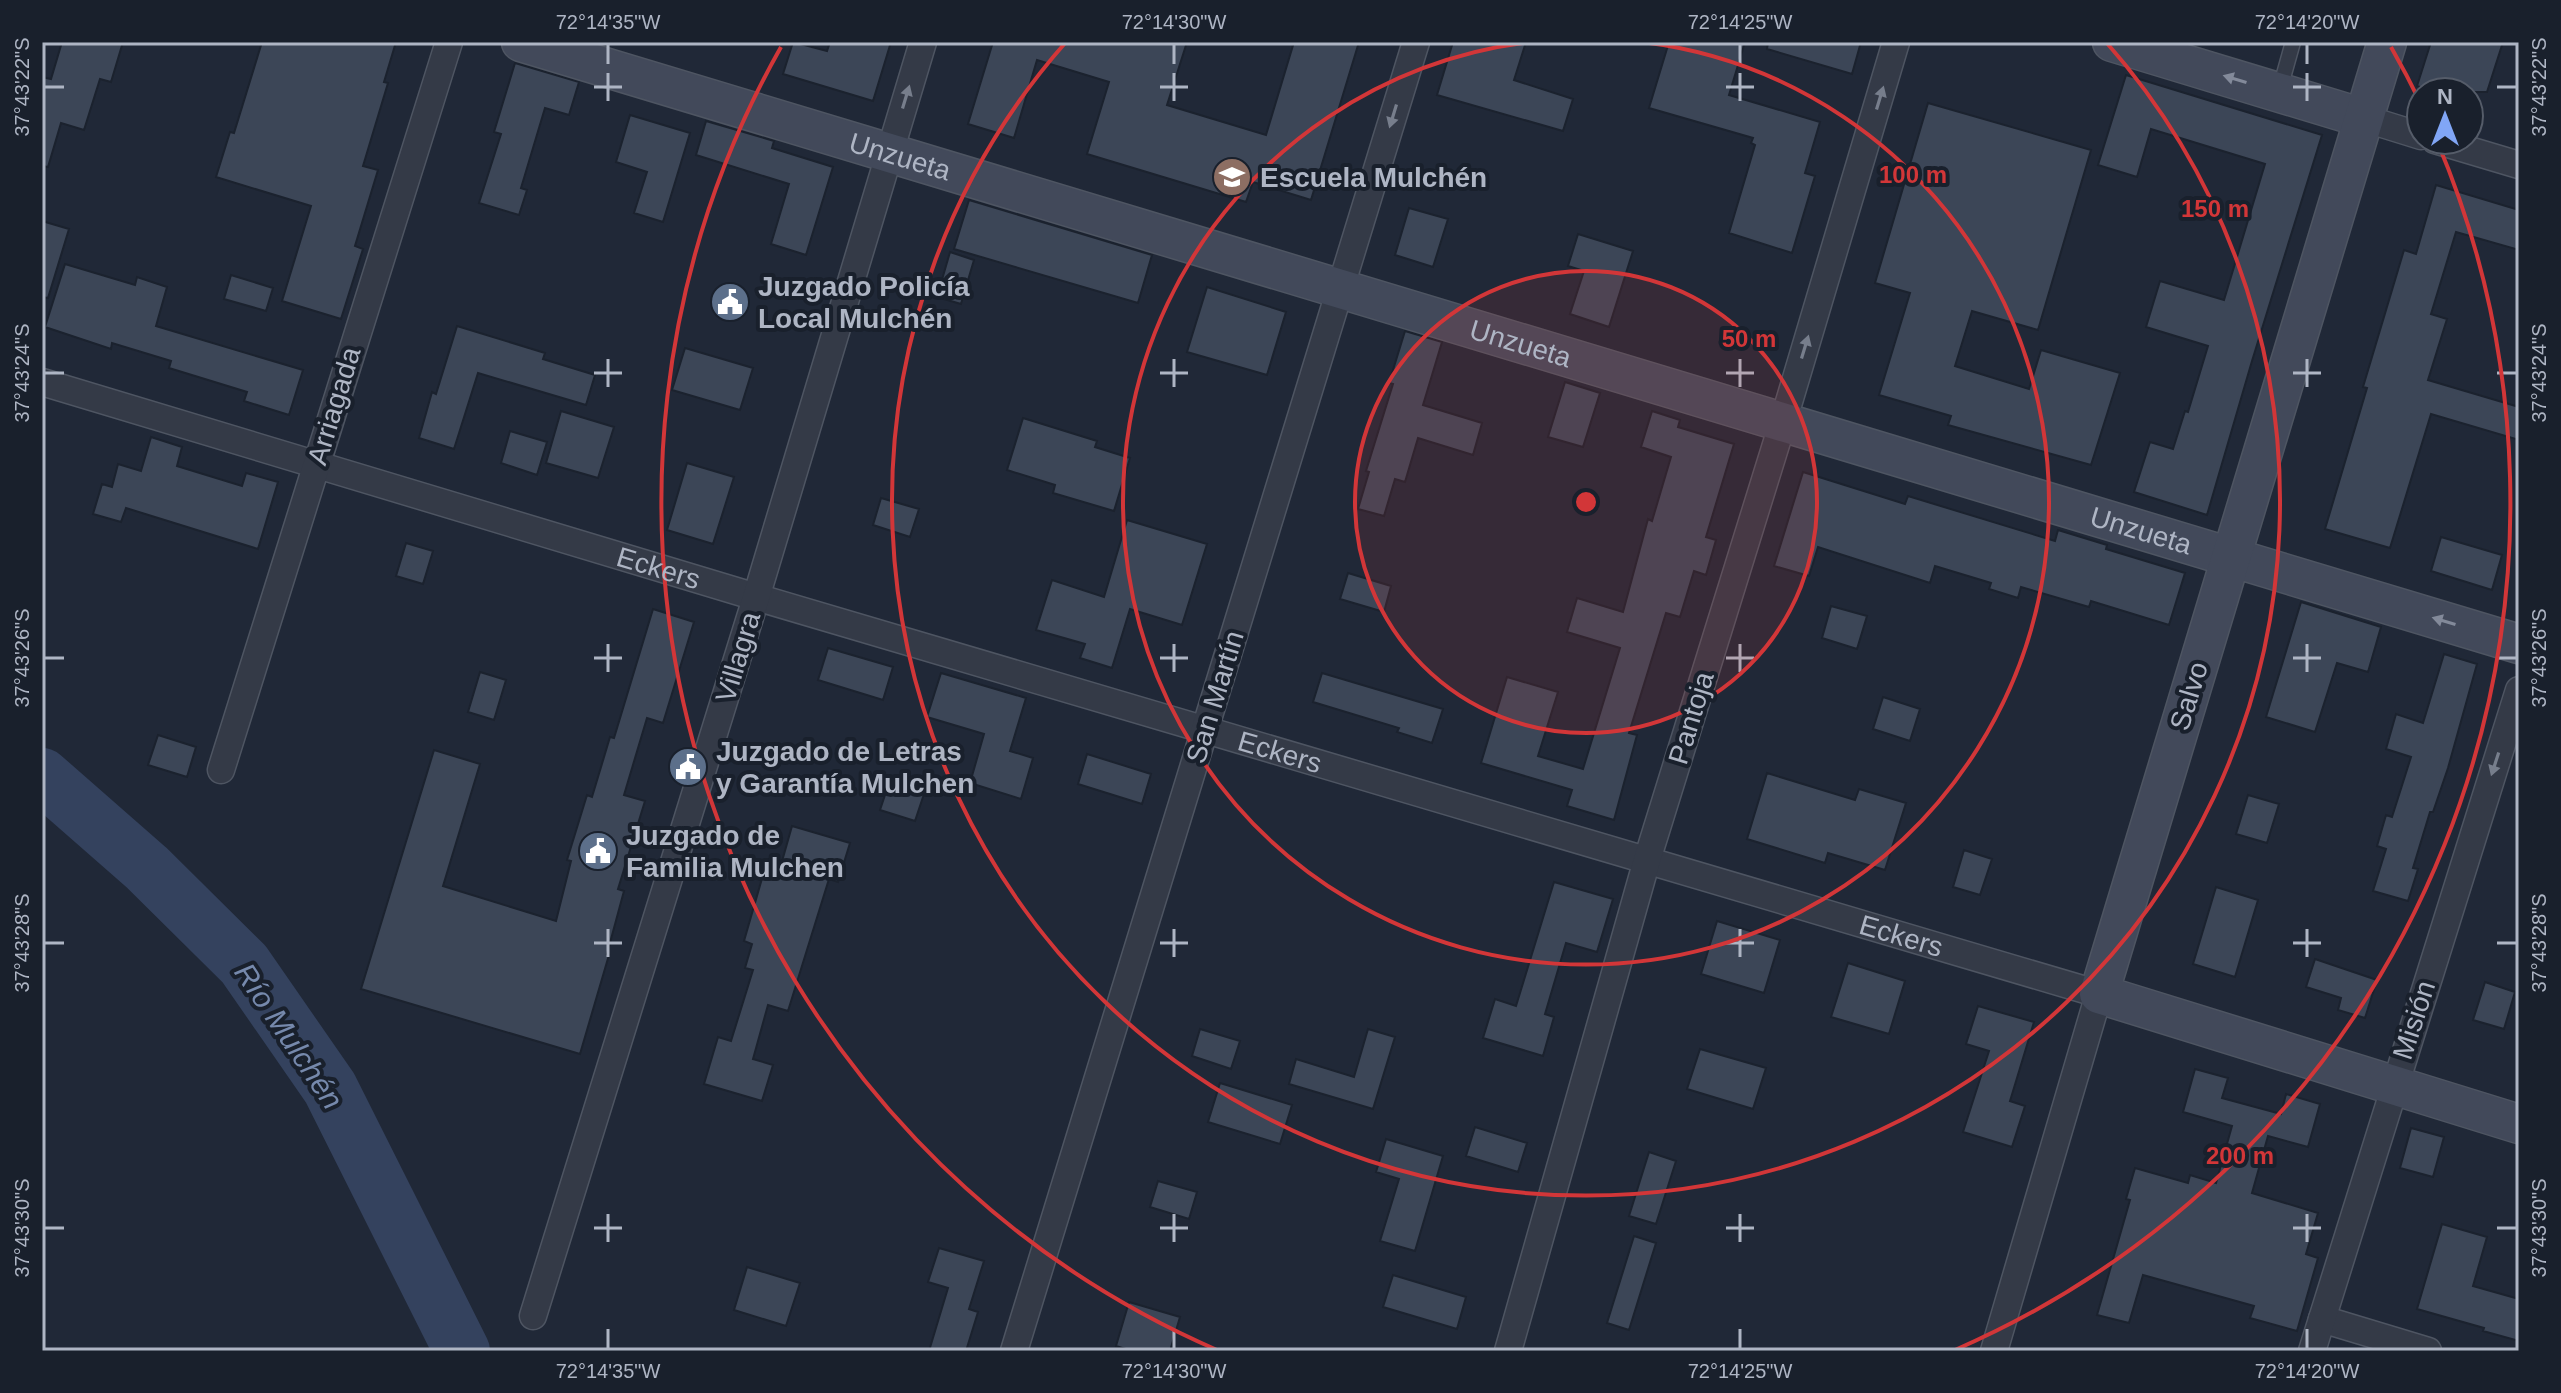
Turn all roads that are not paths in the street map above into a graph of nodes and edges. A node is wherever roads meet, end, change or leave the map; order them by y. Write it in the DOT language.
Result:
graph roads {
  1 [pos="449,42"];
  2 [pos="521,42"];
  3 [pos="923,42"];
  4 [pos="1416,42"];
  5 [pos="1896,42"];
  6 [pos="2112,42"];
  7 [pos="2293,42"];
  8 [pos="2387,42"];
  9 [pos="2279,93"];
  10 [pos="2363,118"];
  11 [pos="2405,131"];
  12 [pos="888,153"];
  13 [pos="2485,155"];
  14 [pos="2519,165"];
  15 [pos="1339,288"];
  16 [pos="42,382"];
  17 [pos="1783,422"];
  18 [pos="315,464"];
  19 [pos="2231,557"];
  20 [pos="756,597"];
  21 [pos="2519,644"];
  22 [pos="2519,690"];
  23 [pos="1205,730"];
  24 [pos="221,770"];
  25 [pos="1647,860"];
  26 [pos="2099,994"];
  27 [pos="2393,1086"];
  28 [pos="2519,1124"];
  29 [pos="533,1316"];
  30 [pos="2322,1319"];
  31 [pos="1014,1351"];
  32 [pos="1508,1351"];
  33 [pos="1994,1351"];
  34 [pos="2312,1351"];
  35 [pos="2428,1351"];
  1 -- 18 [label="street, Arriagada"];
  2 -- 12 [label="main road, Unzueta"];
  12 -- 3 [label="street, Villagra, one-way"];
  4 -- 15 [label="street, San Martín, one-way"];
  17 -- 5 [label="street, Pantoja, one-way"];
  9 -- 6 [label="main road, one-way"];
  7 -- 9 [label="lane"];
  8 -- 10 [label="main road, Salvo"];
  9 -- 10 [label="main road"];
  10 -- 11 [label="street"];
  10 -- 19 [label="main road, Salvo"];
  12 -- 15 [label="main road, Unzueta"];
  12 -- 20 [label="street, Villagra"];
  13 -- 14 [label="street"];
  15 -- 17 [label="main road, Unzueta"];
  15 -- 23 [label="street, San Martín"];
  16 -- 18 [label="street, Eckers"];
  17 -- 19 [label="main road, Unzueta"];
  17 -- 25 [label="street, Pantoja"];
  18 -- 20 [label="street, Eckers"];
  18 -- 24 [label="street, Arriagada"];
  21 -- 19 [label="main road, Unzueta, one-way"];
  19 -- 26 [label="main road, Salvo"];
  20 -- 23 [label="street, Eckers"];
  20 -- 29 [label="street, Villagra"];
  22 -- 27 [label="street, Misión, one-way"];
  23 -- 25 [label="street, Eckers"];
  23 -- 31 [label="street, San Martín"];
  25 -- 26 [label="street, Eckers"];
  25 -- 32 [label="street, Pantoja"];
  26 -- 27 [label="main road, Eckers"];
  26 -- 33 [label="street, Salvo"];
  27 -- 28 [label="main road, Eckers"];
  27 -- 30 [label="street, Misión"];
  30 -- 34 [label="street, Misión"];
  30 -- 35 [label="street"];
}
